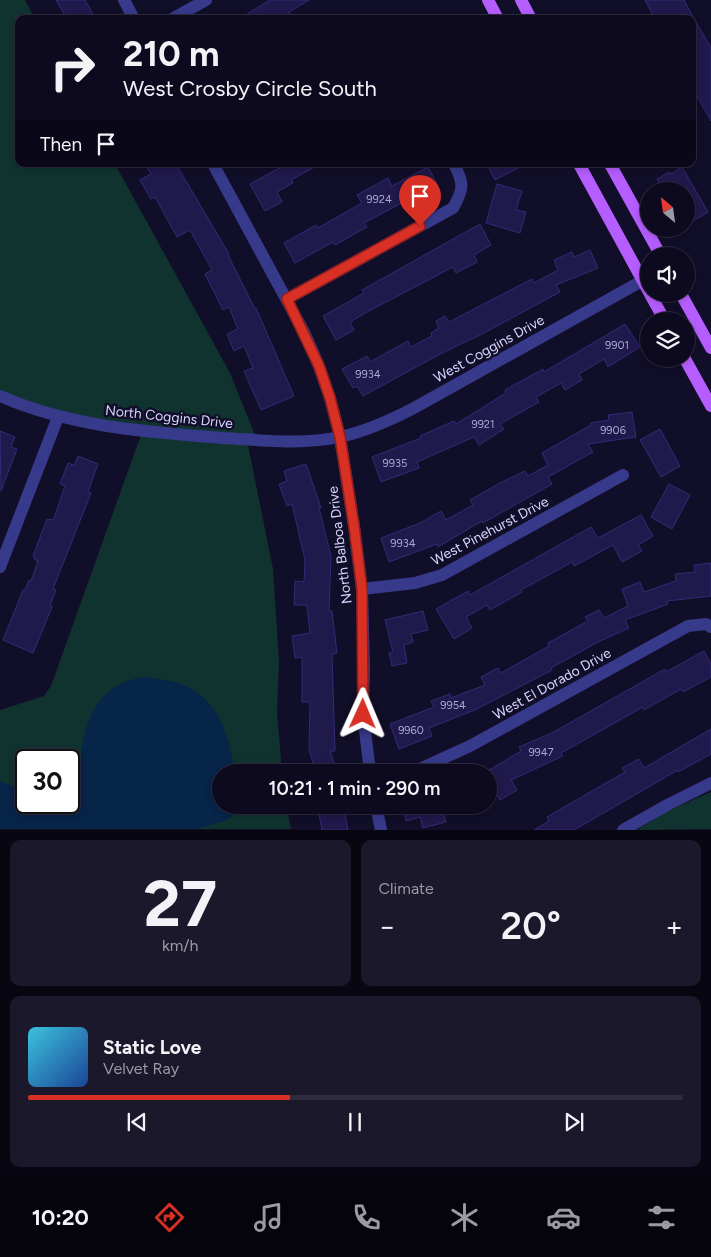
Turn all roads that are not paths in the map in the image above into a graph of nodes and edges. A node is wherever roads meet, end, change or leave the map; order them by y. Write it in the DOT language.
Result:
graph roads {
  1 [pos="124,0"];
  2 [pos="206,0"];
  3 [pos="488,0"];
  4 [pos="520,0"];
  5 [pos="132,15"];
  6 [pos="179,15"];
  7 [pos="496,15"];
  8 [pos="529,15"];
  9 [pos="216,167"];
  10 [pos="456,167"];
  11 [pos="581,167"];
  12 [pos="612,167"];
  13 [pos="656,247"];
  14 [pos="640,268"];
  15 [pos="640,281"];
  16 [pos="287,299"];
  17 [pos="686,302"];
  18 [pos="711,348"];
  19 [pos="689,367"];
  20 [pos="0,396"];
  21 [pos="711,406"];
  22 [pos="58,417"];
  23 [pos="340,437"];
  24 [pos="623,475"];
  25 [pos="0,567"];
  26 [pos="362,589"];
  27 [pos="708,626"];
  28 [pos="369,764"];
  29 [pos="430,764"];
  30 [pos="711,783"];
  31 [pos="378,814"];
  32 [pos="381,830"];
  33 [pos="623,830"];
  1 -- 5 [label="street"];
  2 -- 6 [label="street"];
  3 -- 7 [label="main road"];
  4 -- 8 [label="main road"];
  9 -- 16 [label="street, North Balboa Drive"];
  10 -- 16 [label="street"];
  11 -- 14 [label="main road"];
  12 -- 13 [label="main road"];
  15 -- 23 [label="street, West Coggins Drive"];
  16 -- 23 [label="street, North Balboa Drive"];
  17 -- 18 [label="main road"];
  19 -- 21 [label="main road"];
  20 -- 22 [label="street, North Coggins Drive"];
  22 -- 23 [label="street, North Coggins Drive"];
  22 -- 25 [label="street"];
  23 -- 26 [label="street, North Balboa Drive"];
  24 -- 26 [label="street, West Pinehurst Drive"];
  26 -- 28 [label="street, North Balboa Drive"];
  27 -- 29 [label="street, West El Dorado Drive"];
  30 -- 33 [label="street"];
  31 -- 32 [label="street"];
}
